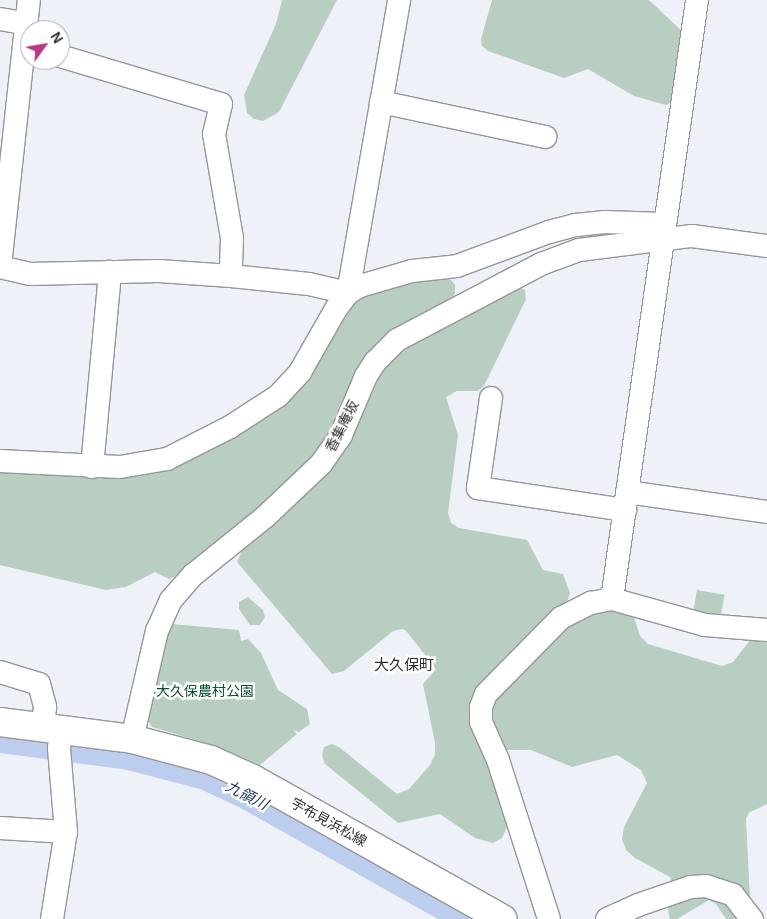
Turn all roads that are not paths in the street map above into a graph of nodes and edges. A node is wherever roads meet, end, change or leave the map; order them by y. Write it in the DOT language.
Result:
graph roads {
  1 [pos="29,0"];
  2 [pos="399,0"];
  3 [pos="697,0"];
  4 [pos="0,19"];
  5 [pos="27,20"];
  6 [pos="20,23"];
  7 [pos="70,59"];
  8 [pos="24,70"];
  9 [pos="381,102"];
  10 [pos="545,137"];
  11 [pos="664,231"];
  12 [pos="767,246"];
  13 [pos="0,266"];
  14 [pos="110,272"];
  15 [pos="231,276"];
  16 [pos="348,293"];
  17 [pos="491,398"];
  18 [pos="0,461"];
  19 [pos="92,467"];
  20 [pos="626,501"];
  21 [pos="767,512"];
  22 [pos="612,599"];
  23 [pos="767,630"];
  24 [pos="0,672"];
  25 [pos="0,722"];
  26 [pos="56,736"];
  27 [pos="132,739"];
  28 [pos="0,828"];
  29 [pos="66,832"];
  30 [pos="52,919"];
  31 [pos="502,919"];
  32 [pos="549,919"];
  33 [pos="607,919"];
  34 [pos="752,919"];
  1 -- 5 [label="street"];
  2 -- 9 [label="street"];
  3 -- 11 [label="street"];
  4 -- 6 [label="street"];
  7 -- 15 [label="street"];
  8 -- 13 [label="street"];
  9 -- 10 [label="street"];
  9 -- 16 [label="street"];
  11 -- 12 [label="street"];
  11 -- 16 [label="street"];
  11 -- 20 [label="street"];
  11 -- 27 [label="street, 香集庵坂"];
  13 -- 14 [label="street"];
  14 -- 15 [label="street"];
  14 -- 19 [label="street"];
  15 -- 16 [label="street"];
  16 -- 19 [label="street"];
  17 -- 20 [label="street"];
  18 -- 19 [label="street"];
  20 -- 21 [label="street"];
  20 -- 22 [label="street"];
  22 -- 23 [label="street"];
  22 -- 32 [label="street"];
  24 -- 26 [label="street"];
  25 -- 26 [label="main road, 宇布見浜松線"];
  26 -- 27 [label="main road, 宇布見浜松線"];
  26 -- 29 [label="street"];
  27 -- 31 [label="main road, 宇布見浜松線"];
  28 -- 29 [label="street"];
  29 -- 30 [label="street"];
  33 -- 34 [label="street"];
}
